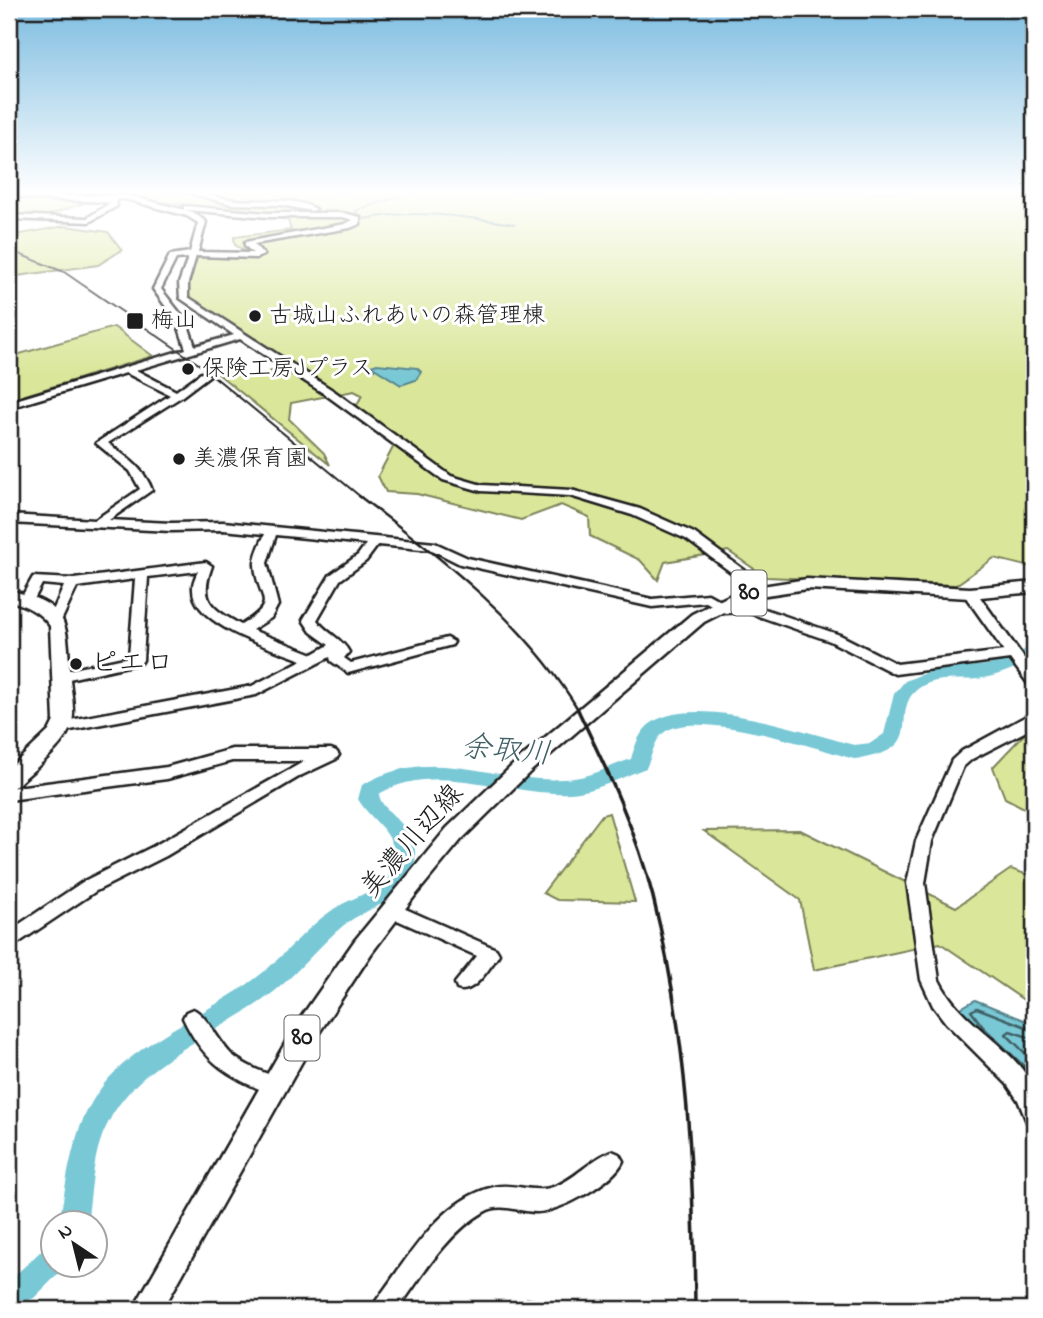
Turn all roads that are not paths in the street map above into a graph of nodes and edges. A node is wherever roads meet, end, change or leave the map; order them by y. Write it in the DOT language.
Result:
graph roads {
  1 [pos="196,254"];
  2 [pos="258,254"];
  3 [pos="240,336"];
  4 [pos="203,348"];
  5 [pos="192,351"];
  6 [pos="263,351"];
  7 [pos="130,371"];
  8 [pos="205,375"];
  9 [pos="177,395"];
  10 [pos="9,405"];
  11 [pos="11,521"];
  12 [pos="100,521"];
  13 [pos="272,530"];
  14 [pos="375,541"];
  15 [pos="142,575"];
  16 [pos="72,583"];
  17 [pos="1034,587"];
  18 [pos="763,589"];
  19 [pos="970,593"];
  20 [pos="18,597"];
  21 [pos="720,605"];
  22 [pos="53,618"];
  23 [pos="242,631"];
  24 [pos="447,642"];
  25 [pos="339,646"];
  26 [pos="1017,658"];
  27 [pos="315,660"];
  28 [pos="60,676"];
  29 [pos="1034,682"];
  30 [pos="1034,717"];
  31 [pos="60,726"];
  32 [pos="9,781"];
  33 [pos="9,794"];
  34 [pos="392,910"];
  35 [pos="9,940"];
  36 [pos="464,983"];
  37 [pos="198,1026"];
  38 [pos="275,1086"];
  39 [pos="1034,1115"];
  40 [pos="612,1161"];
  41 [pos="147,1309"];
  42 [pos="384,1309"];
  1 -- 2 [label="street"];
  1 -- 3 [label="street"];
  1 -- 5 [label="street"];
  3 -- 4 [label="street"];
  3 -- 6 [label="street"];
  4 -- 5 [label="street"];
  4 -- 6 [label="street"];
  5 -- 7 [label="street"];
  6 -- 18 [label="street"];
  7 -- 9 [label="street"];
  7 -- 10 [label="street"];
  8 -- 9 [label="street"];
  9 -- 12 [label="street"];
  11 -- 12 [label="street"];
  12 -- 13 [label="street"];
  13 -- 14 [label="street"];
  13 -- 23 [label="street"];
  14 -- 21 [label="street"];
  14 -- 25 [label="street"];
  15 -- 16 [label="street"];
  15 -- 23 [label="street"];
  15 -- 28 [label="street"];
  16 -- 20 [label="street"];
  16 -- 22 [label="street"];
  17 -- 19 [label="main road, 美濃川辺線 / 80"];
  18 -- 19 [label="main road, 美濃川辺線 / 80"];
  18 -- 21 [label="main road, 美濃川辺線 / 80"];
  19 -- 26 [label="street"];
  20 -- 22 [label="main road"];
  21 -- 26 [label="street"];
  21 -- 34 [label="main road, 美濃川辺線 / 80"];
  22 -- 28 [label="main road"];
  23 -- 27 [label="street"];
  24 -- 25 [label="street"];
  25 -- 27 [label="street"];
  26 -- 29 [label="street"];
  27 -- 31 [label="street"];
  28 -- 31 [label="main road"];
  30 -- 39 [label="street"];
  31 -- 32 [label="main road"];
  33 -- 35 [label="street"];
  34 -- 36 [label="street"];
  34 -- 38 [label="main road, 美濃川辺線 / 80"];
  37 -- 38 [label="street"];
  38 -- 41 [label="main road, 美濃川辺線 / 80"];
  40 -- 42 [label="street"];
}
